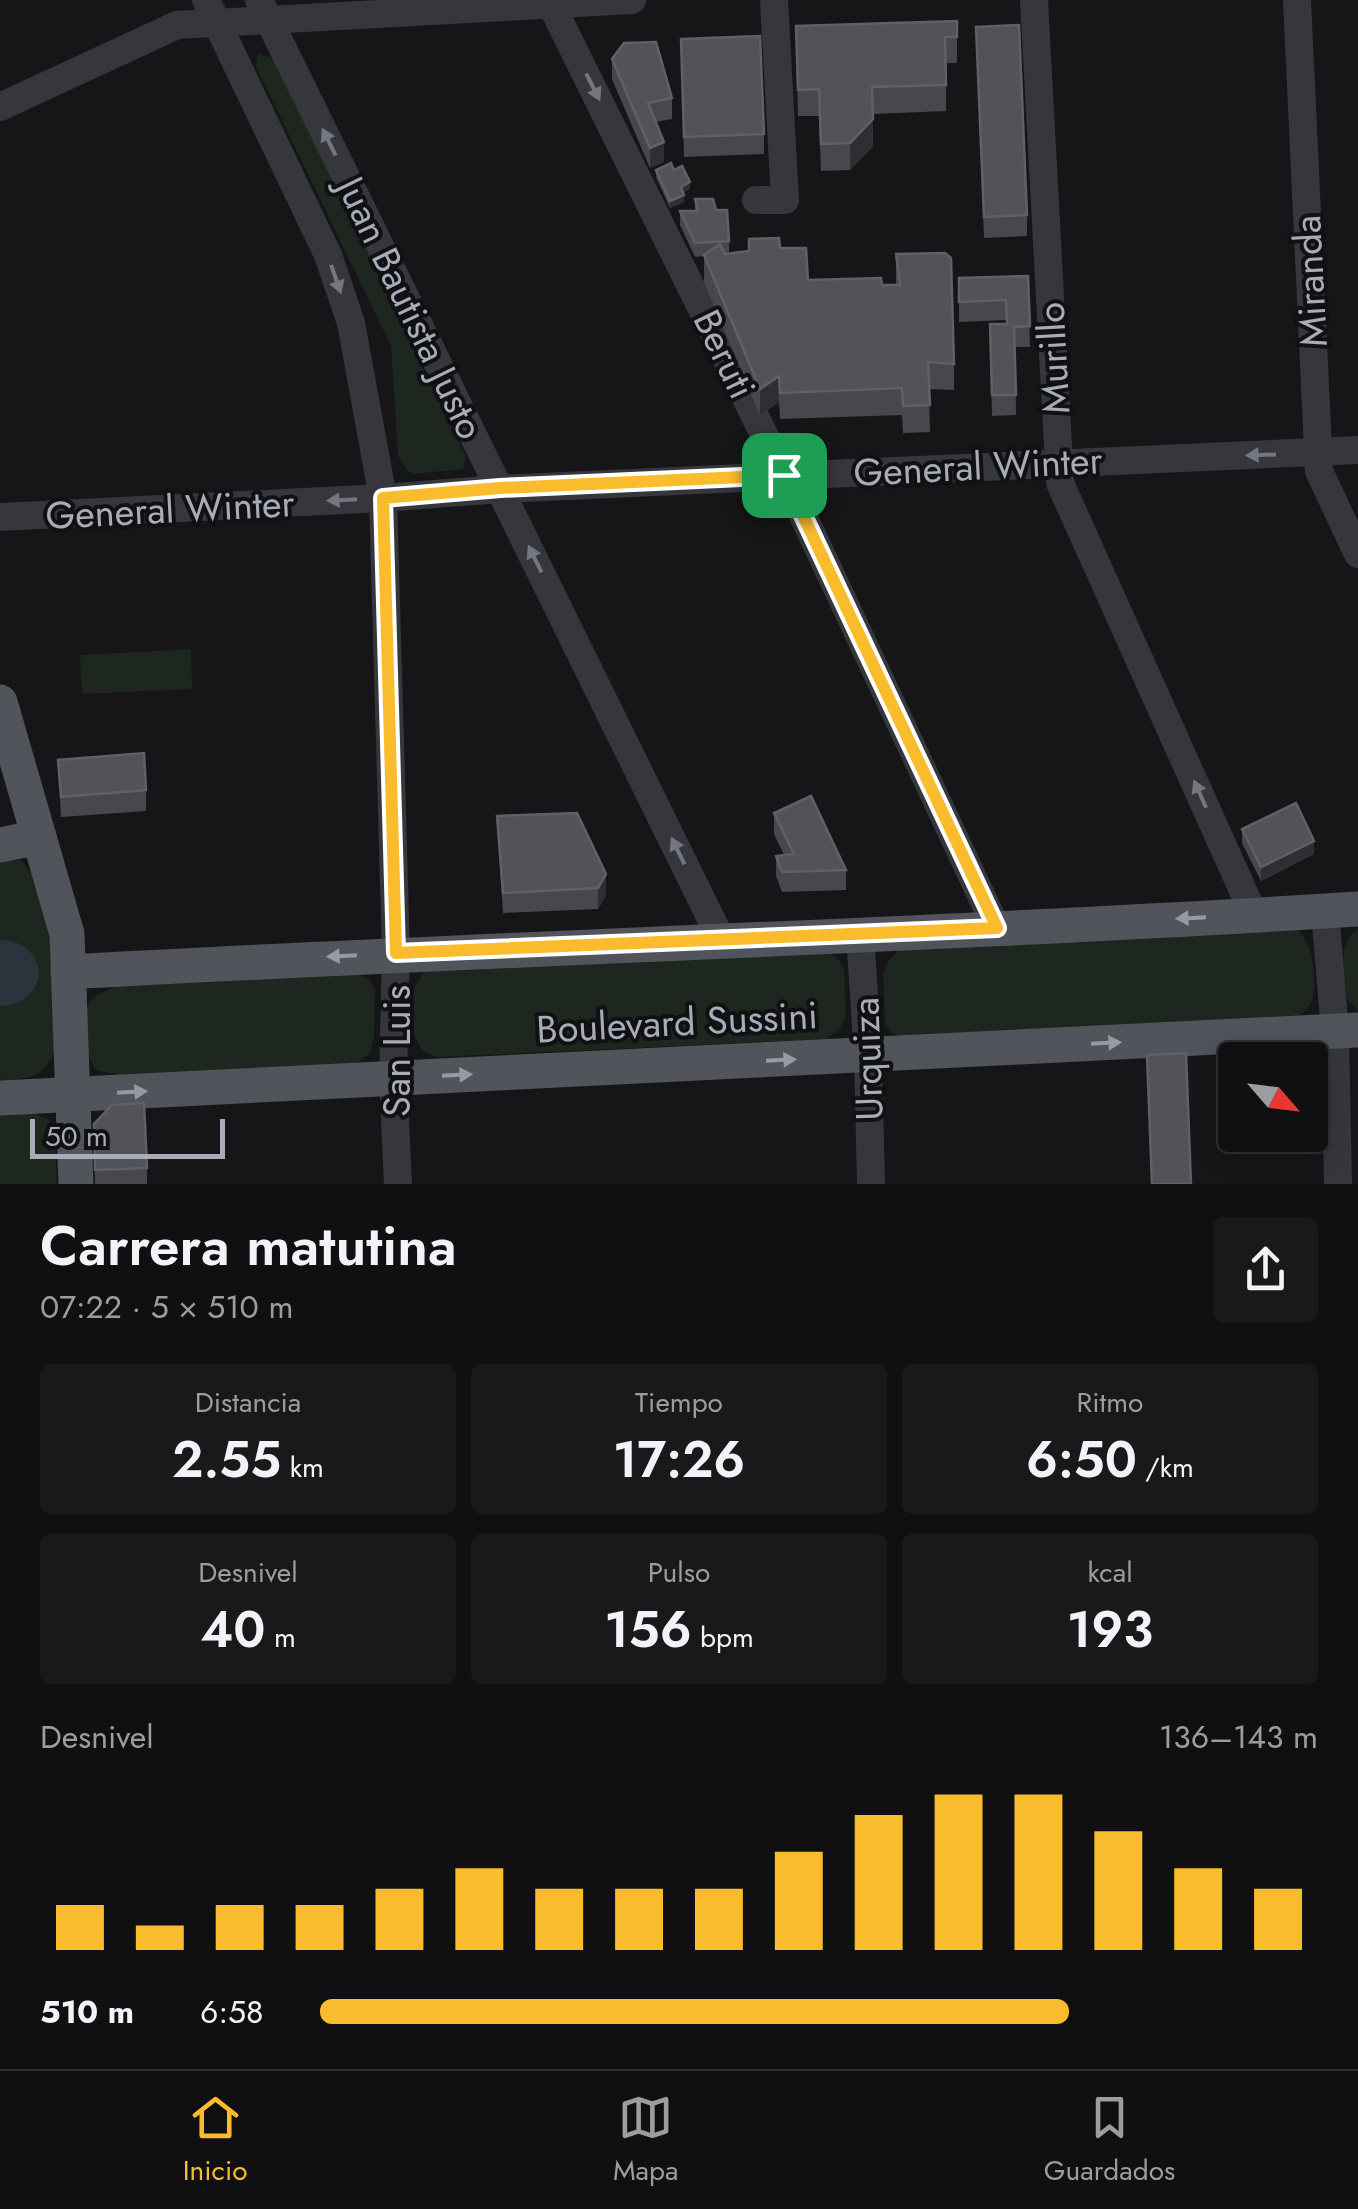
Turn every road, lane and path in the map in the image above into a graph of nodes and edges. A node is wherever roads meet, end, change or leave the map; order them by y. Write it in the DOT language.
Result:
graph roads {
  1 [pos="632,0"];
  2 [pos="774,0"];
  3 [pos="1034,0"];
  4 [pos="1297,0"];
  5 [pos="550,3"];
  6 [pos="264,10"];
  7 [pos="211,11"];
  8 [pos="0,108"];
  9 [pos="756,200"];
  10 [pos="1358,450"];
  11 [pos="1318,452"];
  12 [pos="1058,462"];
  13 [pos="784,475"];
  14 [pos="500,488"];
  15 [pos="383,498"];
  16 [pos="0,517"];
  17 [pos="1358,554"];
  18 [pos="0,702"];
  19 [pos="38,838"];
  20 [pos="0,845"];
  21 [pos="1342,910"];
  22 [pos="1254,915"];
  23 [pos="997,928"];
  24 [pos="860,934"];
  25 [pos="720,939"];
  26 [pos="396,953"];
  27 [pos="68,972"];
  28 [pos="1347,1030"];
  29 [pos="868,1056"];
  30 [pos="393,1078"];
  31 [pos="72,1096"];
  32 [pos="0,1098"];
  33 [pos="76,1184"];
  34 [pos="398,1184"];
  35 [pos="871,1184"];
  36 [pos="1338,1184"];
  1 -- 5 [label="street"];
  2 -- 9 [label="street"];
  3 -- 12 [label="street, Murillo"];
  4 -- 11 [label="street, Miranda"];
  5 -- 6 [label="street"];
  5 -- 13 [label="street, Beruti, one-way"];
  6 -- 7 [label="street"];
  14 -- 6 [label="street, Juan Bautista Justo, one-way"];
  7 -- 8 [label="street"];
  7 -- 15 [label="street, Juan Bautista Justo, one-way"];
  10 -- 11 [label="street, General Winter"];
  11 -- 12 [label="street, General Winter, one-way"];
  11 -- 17 [label="street, Miranda"];
  12 -- 13 [label="street, General Winter"];
  22 -- 12 [label="street, Murillo, one-way"];
  13 -- 14 [label="street, General Winter"];
  13 -- 23 [label="street, Beruti"];
  14 -- 15 [label="street, General Winter"];
  25 -- 14 [label="street, Juan Bautista Justo, one-way"];
  15 -- 16 [label="street, General Winter, one-way"];
  15 -- 26 [label="street, San Luis"];
  18 -- 19 [label="main road"];
  19 -- 20 [label="main road"];
  19 -- 27 [label="main road"];
  21 -- 22 [label="main road, Boulevard Sussini"];
  21 -- 28 [label="street"];
  22 -- 23 [label="main road, Boulevard Sussini, one-way"];
  23 -- 24 [label="main road, Boulevard Sussini"];
  24 -- 25 [label="main road, Boulevard Sussini"];
  24 -- 29 [label="street, Urquiza"];
  25 -- 26 [label="main road, Boulevard Sussini"];
  26 -- 27 [label="main road, Boulevard Sussini, one-way"];
  26 -- 30 [label="street, San Luis"];
  27 -- 31 [label="main road"];
  29 -- 28 [label="main road, Boulevard Sussini, one-way"];
  28 -- 36 [label="street"];
  30 -- 29 [label="main road, Boulevard Sussini, one-way"];
  29 -- 35 [label="street, Urquiza"];
  31 -- 30 [label="main road, Boulevard Sussini, one-way"];
  30 -- 34 [label="street, San Luis"];
  31 -- 32 [label="main road, Boulevard Sussini"];
  31 -- 33 [label="main road"];
}
